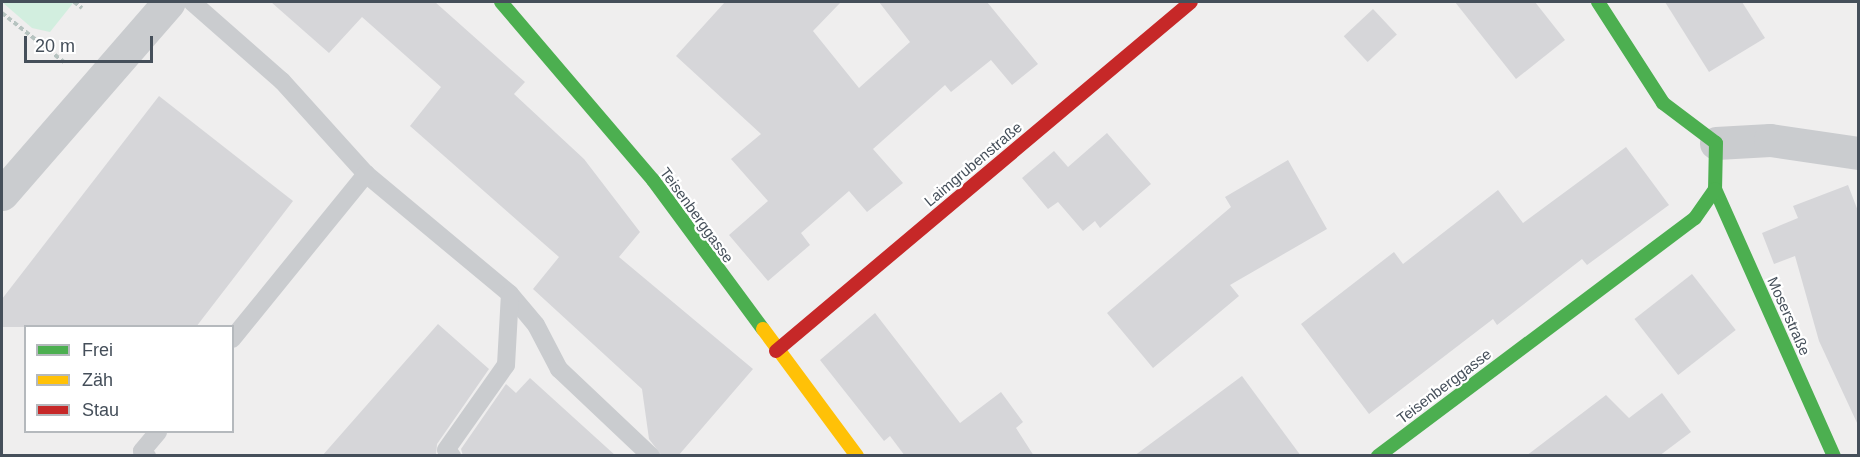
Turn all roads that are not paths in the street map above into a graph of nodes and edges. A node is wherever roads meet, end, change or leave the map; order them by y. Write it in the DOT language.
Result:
graph roads {
  1 [pos="169,2"];
  2 [pos="192,2"];
  3 [pos="501,2"];
  4 [pos="1191,2"];
  5 [pos="1598,2"];
  6 [pos="1716,143"];
  7 [pos="1858,153"];
  8 [pos="366,174"];
  9 [pos="1715,189"];
  10 [pos="2,194"];
  11 [pos="510,294"];
  12 [pos="234,337"];
  13 [pos="776,351"];
  14 [pos="157,433"];
  15 [pos="142,454"];
  16 [pos="452,456"];
  17 [pos="651,456"];
  18 [pos="857,456"];
  19 [pos="1378,456"];
  20 [pos="1834,456"];
  1 -- 10 [label="street"];
  2 -- 8 [label="lane"];
  3 -- 13 [label="street, Teisenberggasse"];
  4 -- 13 [label="street, Laimgrubenstraße"];
  5 -- 6 [label="street"];
  6 -- 7 [label="street"];
  6 -- 9 [label="street, Moserstraße"];
  8 -- 11 [label="lane"];
  8 -- 12 [label="lane"];
  9 -- 19 [label="street, Teisenberggasse"];
  9 -- 20 [label="street, Moserstraße"];
  11 -- 16 [label="lane"];
  11 -- 17 [label="lane"];
  13 -- 18 [label="street, Teisenberggasse"];
  14 -- 15 [label="lane"];
}
